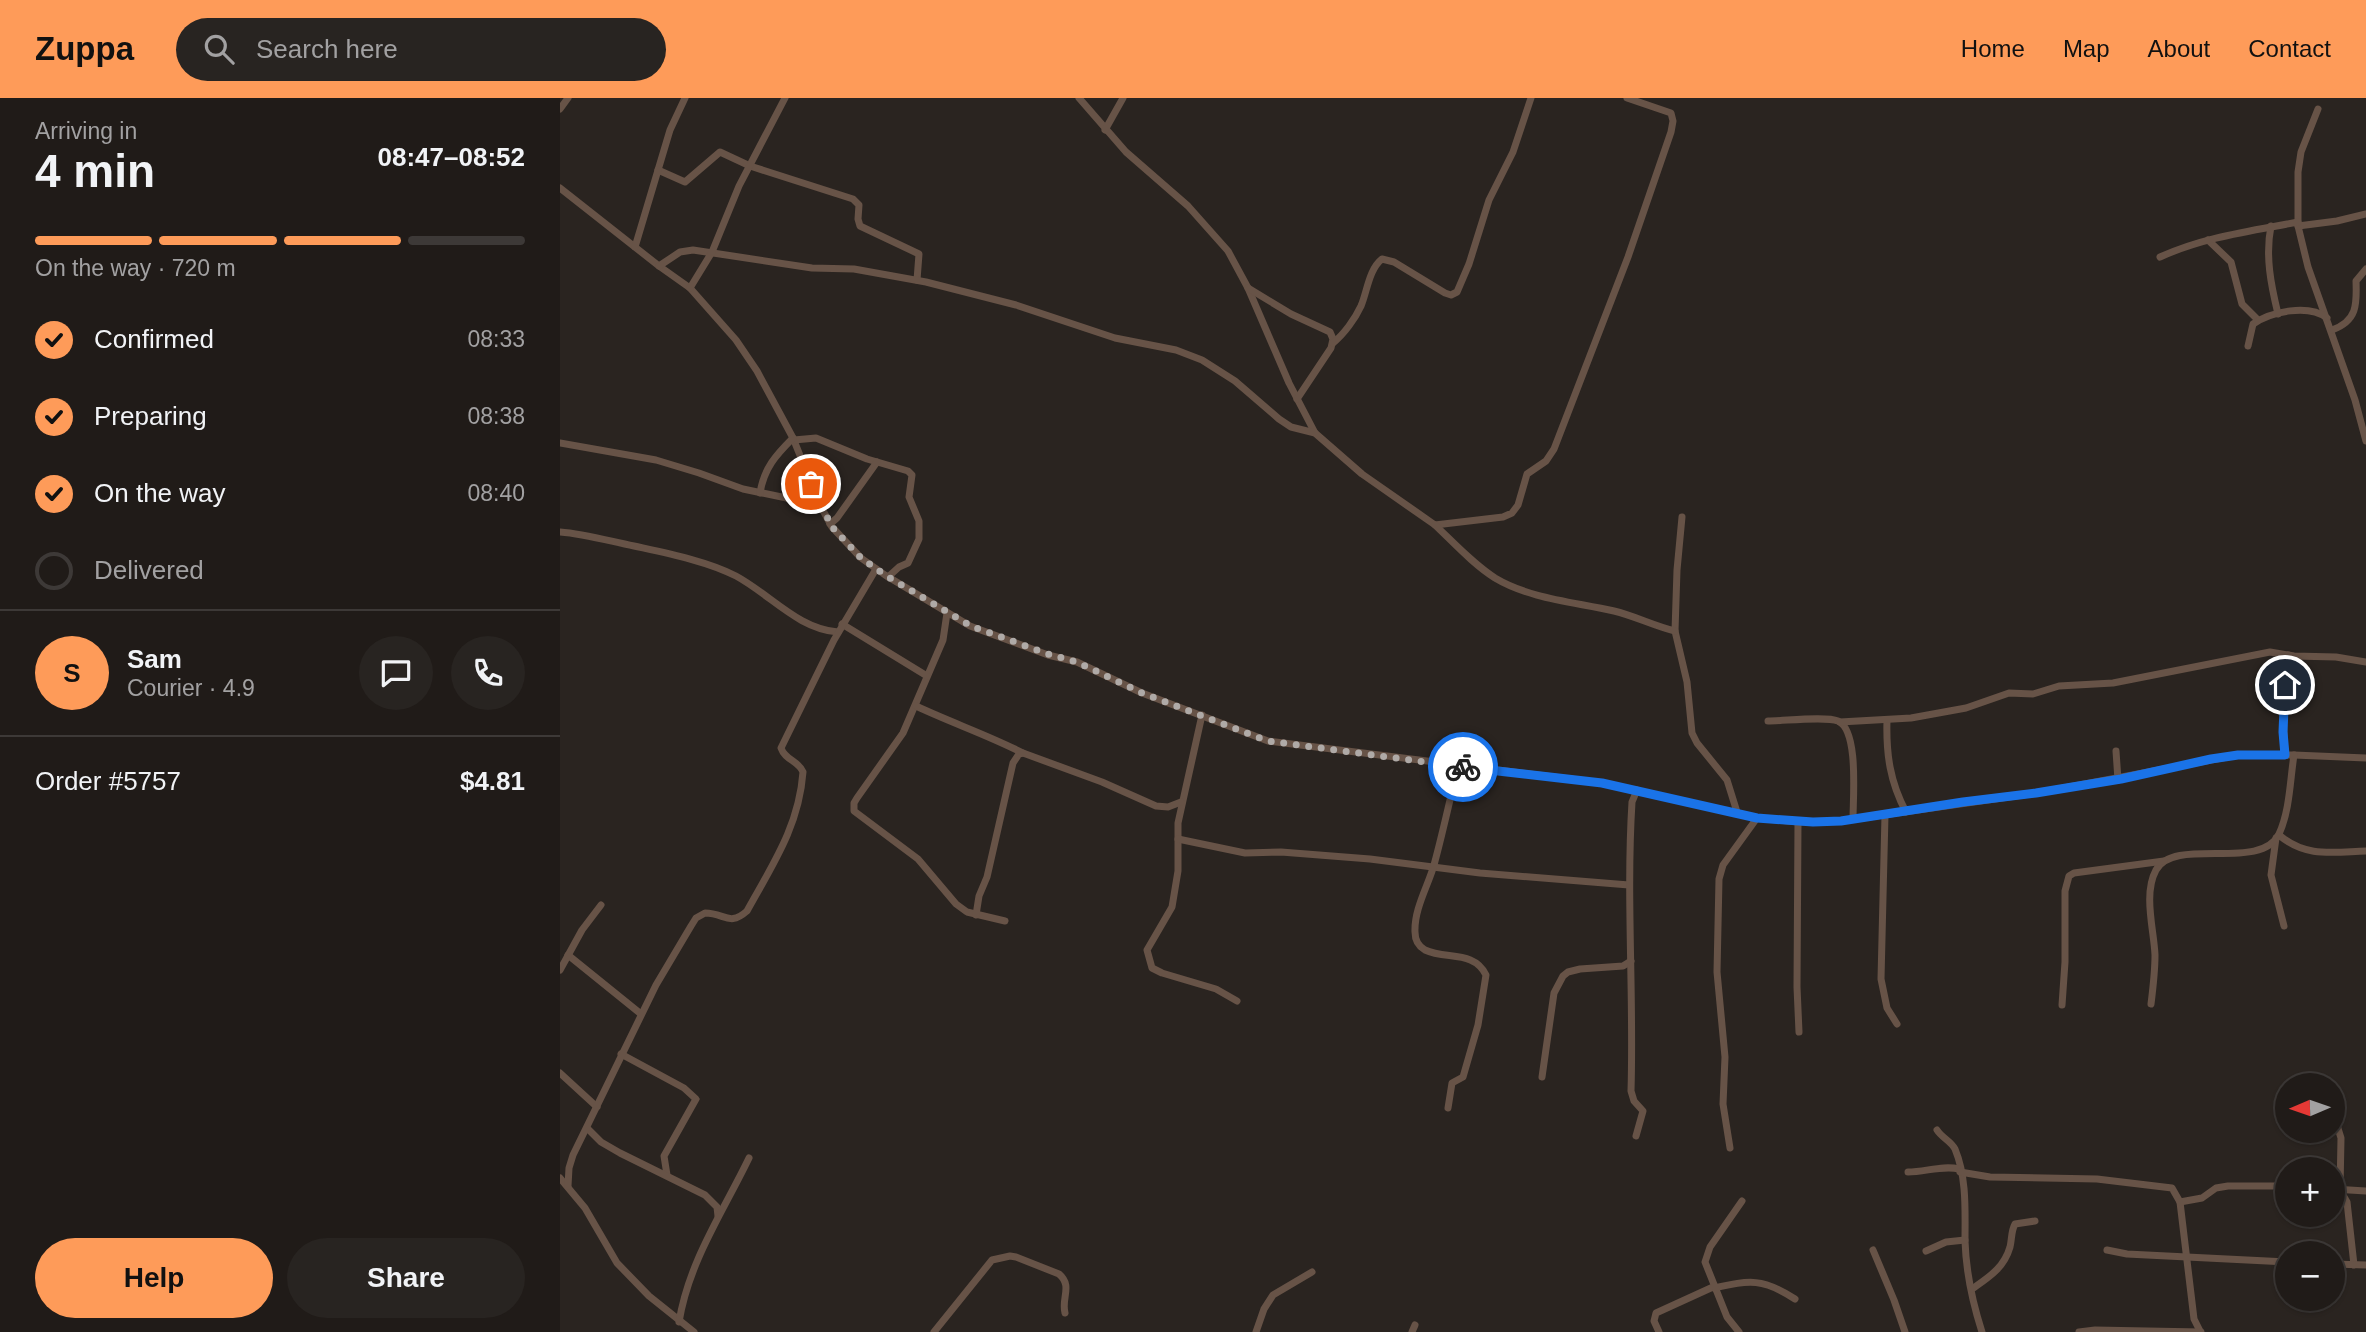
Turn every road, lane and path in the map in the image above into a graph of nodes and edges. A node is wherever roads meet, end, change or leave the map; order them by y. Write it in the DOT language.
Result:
graph roads {
  1 [pos="568,98"];
  2 [pos="685,98"];
  3 [pos="785,98"];
  4 [pos="1079,98"];
  5 [pos="1123,98"];
  6 [pos="1531,98"];
  7 [pos="1627,98"];
  8 [pos="560,109"];
  9 [pos="2318,109"];
  10 [pos="1105,130"];
  11 [pos="750,166"];
  12 [pos="658,170"];
  13 [pos="560,188"];
  14 [pos="2366,214"];
  15 [pos="2298,224"];
  16 [pos="2272,226"];
  17 [pos="2208,240"];
  18 [pos="635,247"];
  19 [pos="712,251"];
  20 [pos="2160,257"];
  21 [pos="659,266"];
  22 [pos="2366,269"];
  23 [pos="917,280"];
  24 [pos="690,288"];
  25 [pos="1248,288"];
  26 [pos="2278,314"];
  27 [pos="2328,318"];
  28 [pos="2258,320"];
  29 [pos="2332,330"];
  30 [pos="1334,343"];
  31 [pos="2248,346"];
  32 [pos="1297,399"];
  33 [pos="1315,433"];
  34 [pos="793,439"];
  35 [pos="2366,441"];
  36 [pos="560,443"];
  37 [pos="877,462"];
  38 [pos="760,493"];
  39 [pos="820,505"];
  40 [pos="1682,517"];
  41 [pos="830,524"];
  42 [pos="1434,525"];
  43 [pos="562,534"];
  44 [pos="876,569"];
  45 [pos="888,577"];
  46 [pos="947,613"];
  47 [pos="842,624"];
  48 [pos="1675,631"];
  49 [pos="838,632"];
  50 [pos="2287,655"];
  51 [pos="2366,662"];
  52 [pos="927,676"];
  53 [pos="916,706"];
  54 [pos="1202,715"];
  55 [pos="1887,720"];
  56 [pos="1768,721"];
  57 [pos="1840,722"];
  58 [pos="1010,746"];
  59 [pos="2116,751"];
  60 [pos="1023,753"];
  61 [pos="2289,755"];
  62 [pos="2366,758"];
  63 [pos="1013,763"];
  64 [pos="1458,766"];
  65 [pos="2118,780"];
  66 [pos="1637,790"];
  67 [pos="1181,802"];
  68 [pos="1737,812"];
  69 [pos="1906,812"];
  70 [pos="1885,815"];
  71 [pos="1757,818"];
  72 [pos="1853,819"];
  73 [pos="1798,822"];
  74 [pos="2277,837"];
  75 [pos="1178,838"];
  76 [pos="2366,851"];
  77 [pos="2164,861"];
  78 [pos="1434,867"];
  79 [pos="1629,885"];
  80 [pos="601,905"];
  81 [pos="976,915"];
  82 [pos="1005,921"];
  83 [pos="2284,926"];
  84 [pos="568,955"];
  85 [pos="1631,961"];
  86 [pos="560,970"];
  87 [pos="1237,1001"];
  88 [pos="2151,1004"];
  89 [pos="2062,1005"];
  90 [pos="641,1014"];
  91 [pos="1897,1024"];
  92 [pos="1799,1032"];
  93 [pos="621,1054"];
  94 [pos="560,1073"];
  95 [pos="1542,1077"];
  96 [pos="597,1107"];
  97 [pos="1448,1108"];
  98 [pos="587,1128"];
  99 [pos="1937,1130"];
  100 [pos="1636,1136"];
  101 [pos="1730,1148"];
  102 [pos="749,1158"];
  103 [pos="1960,1170"];
  104 [pos="1908,1172"];
  105 [pos="667,1175"];
  106 [pos="560,1178"];
  107 [pos="568,1186"];
  108 [pos="2275,1186"];
  109 [pos="2345,1190"];
  110 [pos="2366,1191"];
  111 [pos="1742,1200"];
  112 [pos="2345,1200"];
  113 [pos="2180,1202"];
  114 [pos="718,1216"];
  115 [pos="2035,1221"];
  116 [pos="1965,1240"];
  117 [pos="1873,1250"];
  118 [pos="2107,1250"];
  119 [pos="1926,1251"];
  120 [pos="2186,1256"];
  121 [pos="2275,1261"];
  122 [pos="2345,1265"];
  123 [pos="2354,1265"];
  124 [pos="2366,1265"];
  125 [pos="1312,1272"];
  126 [pos="1714,1287"];
  127 [pos="1972,1289"];
  128 [pos="1795,1298"];
  129 [pos="1065,1313"];
  130 [pos="679,1322"];
  131 [pos="1259,1330"];
  132 [pos="694,1332"];
  133 [pos="934,1332"];
  134 [pos="1659,1332"];
  135 [pos="1739,1332"];
  136 [pos="1905,1332"];
  137 [pos="1982,1332"];
  138 [pos="2079,1332"];
  139 [pos="2202,1332"];
  1 -- 8 [label="street"];
  2 -- 12 [label="street"];
  3 -- 11 [label="street"];
  4 -- 10 [label="street"];
  5 -- 10 [label="street"];
  6 -- 30 [label="street"];
  7 -- 42 [label="street"];
  9 -- 15 [label="street"];
  10 -- 25 [label="street"];
  11 -- 12 [label="street"];
  11 -- 19 [label="street"];
  11 -- 23 [label="street"];
  12 -- 18 [label="street"];
  13 -- 18 [label="street"];
  14 -- 15 [label="street"];
  15 -- 16 [label="street"];
  15 -- 27 [label="street"];
  16 -- 17 [label="street"];
  16 -- 26 [label="street"];
  17 -- 20 [label="street"];
  17 -- 28 [label="street"];
  18 -- 21 [label="street"];
  19 -- 21 [label="street"];
  19 -- 23 [label="street"];
  19 -- 24 [label="street"];
  21 -- 24 [label="street"];
  22 -- 29 [label="street"];
  23 -- 33 [label="street"];
  24 -- 34 [label="street"];
  25 -- 30 [label="street"];
  25 -- 32 [label="street"];
  26 -- 27 [label="street"];
  26 -- 28 [label="street"];
  27 -- 29 [label="street"];
  28 -- 31 [label="street"];
  29 -- 35 [label="street"];
  30 -- 32 [label="street"];
  32 -- 33 [label="street"];
  33 -- 42 [label="street"];
  34 -- 37 [label="street"];
  34 -- 38 [label="street"];
  34 -- 39 [label="street"];
  36 -- 38 [label="street"];
  37 -- 41 [label="street"];
  37 -- 45 [label="street"];
  38 -- 39 [label="street"];
  39 -- 41 [label="street"];
  40 -- 48 [label="street"];
  41 -- 44 [label="street"];
  42 -- 48 [label="street"];
  43 -- 49 [label="street"];
  44 -- 45 [label="street"];
  44 -- 47 [label="street"];
  45 -- 46 [label="street"];
  46 -- 52 [label="street"];
  46 -- 54 [label="street"];
  47 -- 49 [label="street"];
  47 -- 52 [label="street"];
  48 -- 68 [label="street"];
  49 -- 90 [label="street"];
  50 -- 51 [label="street"];
  50 -- 55 [label="street"];
  50 -- 61 [label="street"];
  52 -- 53 [label="street"];
  53 -- 58 [label="street"];
  53 -- 81 [label="street"];
  54 -- 64 [label="street"];
  54 -- 67 [label="street"];
  55 -- 57 [label="street"];
  55 -- 69 [label="street"];
  56 -- 57 [label="street"];
  57 -- 72 [label="street"];
  58 -- 60 [label="street"];
  58 -- 63 [label="street"];
  59 -- 65 [label="street"];
  60 -- 63 [label="street"];
  60 -- 67 [label="street"];
  61 -- 62 [label="street"];
  61 -- 65 [label="street"];
  61 -- 74 [label="street"];
  63 -- 81 [label="street"];
  64 -- 66 [label="street"];
  64 -- 78 [label="street"];
  65 -- 69 [label="street"];
  66 -- 68 [label="street"];
  66 -- 79 [label="street"];
  67 -- 75 [label="street"];
  68 -- 71 [label="street"];
  69 -- 70 [label="street"];
  70 -- 72 [label="street"];
  70 -- 91 [label="street"];
  71 -- 73 [label="street"];
  71 -- 101 [label="street"];
  72 -- 73 [label="street"];
  73 -- 92 [label="street"];
  74 -- 76 [label="street"];
  74 -- 77 [label="street"];
  74 -- 83 [label="street"];
  75 -- 78 [label="street"];
  75 -- 87 [label="street"];
  77 -- 88 [label="street"];
  77 -- 89 [label="street"];
  78 -- 79 [label="street"];
  78 -- 97 [label="street"];
  79 -- 85 [label="street"];
  80 -- 84 [label="street"];
  81 -- 82 [label="street"];
  84 -- 86 [label="street"];
  84 -- 90 [label="street"];
  85 -- 95 [label="street"];
  85 -- 100 [label="street"];
  90 -- 93 [label="street"];
  93 -- 96 [label="street"];
  93 -- 105 [label="street"];
  94 -- 96 [label="street"];
  96 -- 98 [label="street"];
  98 -- 105 [label="street"];
  98 -- 107 [label="street"];
  99 -- 103 [label="street"];
  102 -- 114 [label="street"];
  103 -- 104 [label="street"];
  103 -- 113 [label="street"];
  103 -- 116 [label="street"];
  105 -- 114 [label="street"];
  106 -- 107 [label="street"];
  107 -- 130 [label="street"];
  108 -- 113 [label="street"];
  109 -- 110 [label="street"];
  111 -- 126 [label="street"];
  112 -- 123 [label="street"];
  113 -- 120 [label="street"];
  114 -- 130 [label="street"];
  115 -- 127 [label="street"];
  116 -- 119 [label="street"];
  116 -- 127 [label="street"];
  117 -- 136 [label="street"];
  118 -- 120 [label="street"];
  120 -- 121 [label="street"];
  120 -- 139 [label="street"];
  122 -- 123 [label="street"];
  123 -- 124 [label="street"];
  125 -- 131 [label="street"];
  126 -- 128 [label="street"];
  126 -- 134 [label="street"];
  126 -- 135 [label="street"];
  127 -- 137 [label="street"];
  129 -- 133 [label="street"];
  130 -- 132 [label="street"];
  138 -- 139 [label="street"];
}
